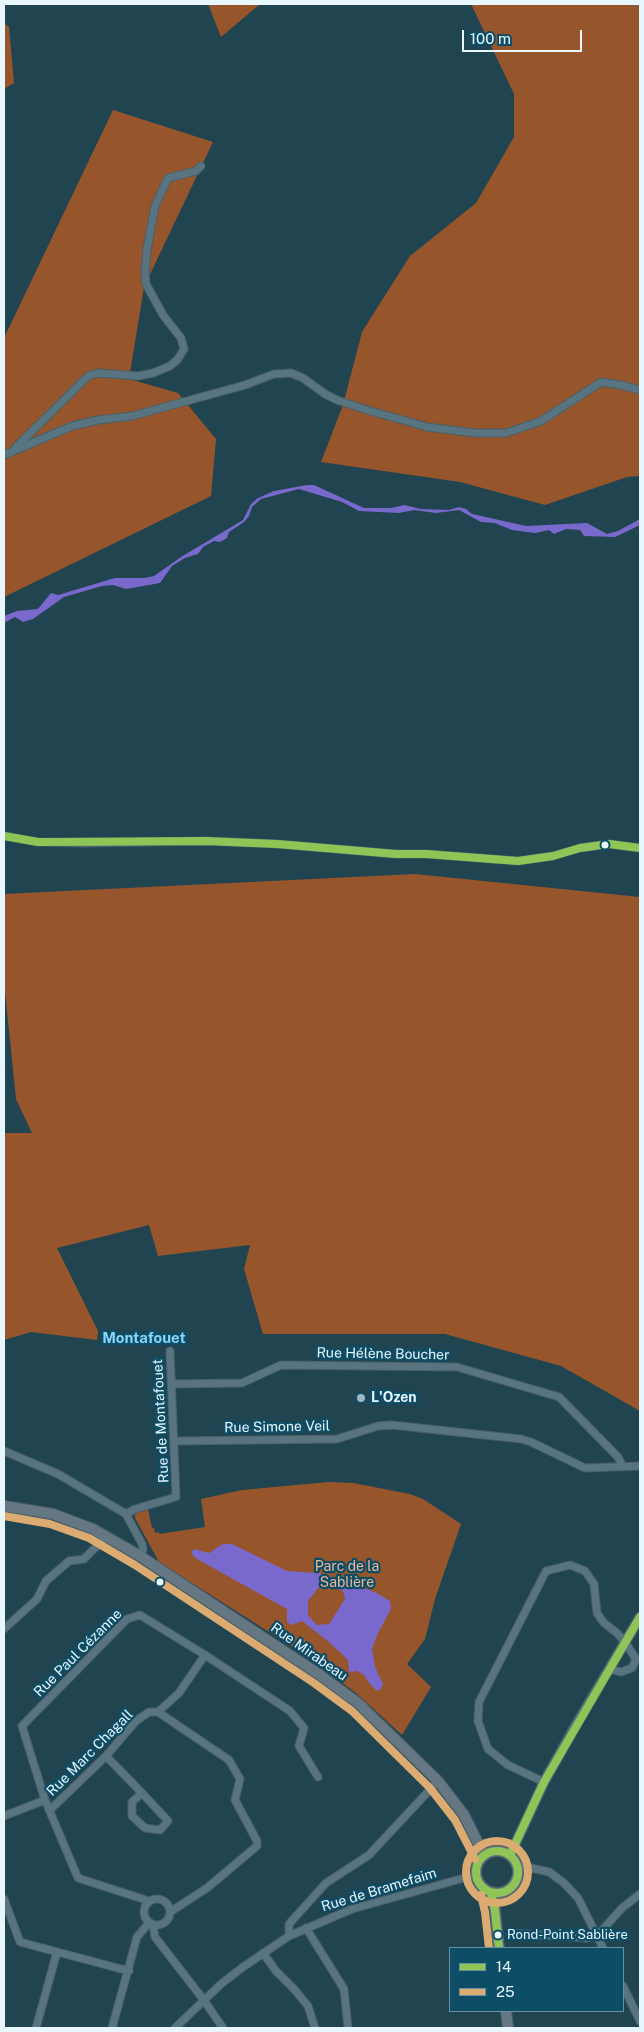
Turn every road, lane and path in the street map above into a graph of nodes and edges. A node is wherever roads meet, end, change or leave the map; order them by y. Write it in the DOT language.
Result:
graph roads {
  1 [pos="202,166"];
  2 [pos="640,390"];
  3 [pos="12,452"];
  4 [pos="4,455"];
  5 [pos="4,836"];
  6 [pos="640,848"];
  7 [pos="170,1350"];
  8 [pos="172,1384"];
  9 [pos="174,1440"];
  10 [pos="4,1451"];
  11 [pos="640,1466"];
  12 [pos="623,1467"];
  13 [pos="4,1506"];
  14 [pos="126,1514"];
  15 [pos="106,1537"];
  16 [pos="140,1556"];
  17 [pos="640,1617"];
  18 [pos="4,1630"];
  19 [pos="625,1642"];
  20 [pos="205,1655"];
  21 [pos="638,1658"];
  22 [pos="609,1669"];
  23 [pos="158,1712"];
  24 [pos="106,1756"];
  25 [pos="318,1777"];
  26 [pos="438,1780"];
  27 [pos="544,1782"];
  28 [pos="142,1793"];
  29 [pos="45,1800"];
  30 [pos="50,1810"];
  31 [pos="4,1816"];
  32 [pos="484,1855"];
  33 [pos="510,1855"];
  34 [pos="518,1869"];
  35 [pos="475,1875"];
  36 [pos="491,1893"];
  37 [pos="640,1894"];
  38 [pos="4,1898"];
  39 [pos="149,1901"];
  40 [pos="170,1912"];
  41 [pos="151,1924"];
  42 [pos="306,1928"];
  43 [pos="512,1932"];
  44 [pos="289,1936"];
  45 [pos="597,1936"];
  46 [pos="499,1947"];
  47 [pos="602,1947"];
  48 [pos="57,1952"];
  49 [pos="263,1953"];
  50 [pos="129,1971"];
  51 [pos="624,1988"];
  52 [pos="203,1999"];
  53 [pos="506,2012"];
  54 [pos="640,2021"];
  55 [pos="36,2028"];
  56 [pos="112,2028"];
  57 [pos="175,2028"];
  58 [pos="223,2028"];
  59 [pos="315,2028"];
  60 [pos="348,2028"];
  61 [pos="508,2028"];
  1 -- 3 [label="street"];
  2 -- 3 [label="street"];
  3 -- 4 [label="street"];
  5 -- 6 [label="street"];
  7 -- 8 [label="street, Rue de Montafouet"];
  8 -- 9 [label="street, Rue de Montafouet"];
  8 -- 12 [label="street, Rue Hélène Boucher"];
  9 -- 12 [label="street, Rue Simone Veil"];
  9 -- 14 [label="street, Rue de Montafouet"];
  10 -- 14 [label="street"];
  11 -- 12 [label="street, Rue Simone Veil"];
  13 -- 15 [label="main road, Rue Mirabeau"];
  14 -- 16 [label="street"];
  15 -- 16 [label="main road, Rue Mirabeau"];
  15 -- 18 [label="street"];
  16 -- 26 [label="main road, Rue Mirabeau"];
  17 -- 19 [label="street"];
  19 -- 21 [label="street"];
  19 -- 22 [label="street"];
  19 -- 27 [label="street"];
  20 -- 23 [label="street, Rue Marc Chagall"];
  20 -- 25 [label="street, Rue Paul Cézanne"];
  20 -- 29 [label="street, Rue Paul Cézanne"];
  21 -- 22 [label="street"];
  22 -- 27 [label="street"];
  23 -- 24 [label="street, Rue Marc Chagall"];
  23 -- 40 [label="street"];
  24 -- 28 [label="street"];
  24 -- 30 [label="street, Rue Marc Chagall"];
  26 -- 32 [label="main road, Rue Mirabeau"];
  26 -- 44 [label="street"];
  27 -- 33 [label="street"];
  28 -- 28 [label="street"];
  29 -- 30 [label="street, Rue Paul Cézanne"];
  29 -- 31 [label="street"];
  30 -- 39 [label="street, Rue Paul Cézanne"];
  32 -- 33 [label="main road"];
  32 -- 35 [label="main road"];
  33 -- 34 [label="main road"];
  34 -- 36 [label="main road"];
  34 -- 45 [label="street"];
  35 -- 36 [label="main road"];
  35 -- 42 [label="street, Rue de Bramefaim"];
  36 -- 46 [label="main road"];
  37 -- 45 [label="street"];
  38 -- 48 [label="street"];
  39 -- 40 [label="street"];
  39 -- 41 [label="street"];
  40 -- 41 [label="street"];
  41 -- 50 [label="street"];
  41 -- 52 [label="street"];
  42 -- 44 [label="street, Rue de Bramefaim"];
  42 -- 60 [label="street"];
  43 -- 45 [label="street"];
  44 -- 49 [label="street, Rue de Bramefaim"];
  45 -- 47 [label="street"];
  48 -- 50 [label="street"];
  48 -- 55 [label="street"];
  49 -- 52 [label="street, Rue de Bramefaim"];
  49 -- 59 [label="street"];
  50 -- 56 [label="street"];
  51 -- 54 [label="street"];
  52 -- 57 [label="street, Rue de Bramefaim"];
  52 -- 58 [label="street"];
  53 -- 61 [label="main road"];
}
